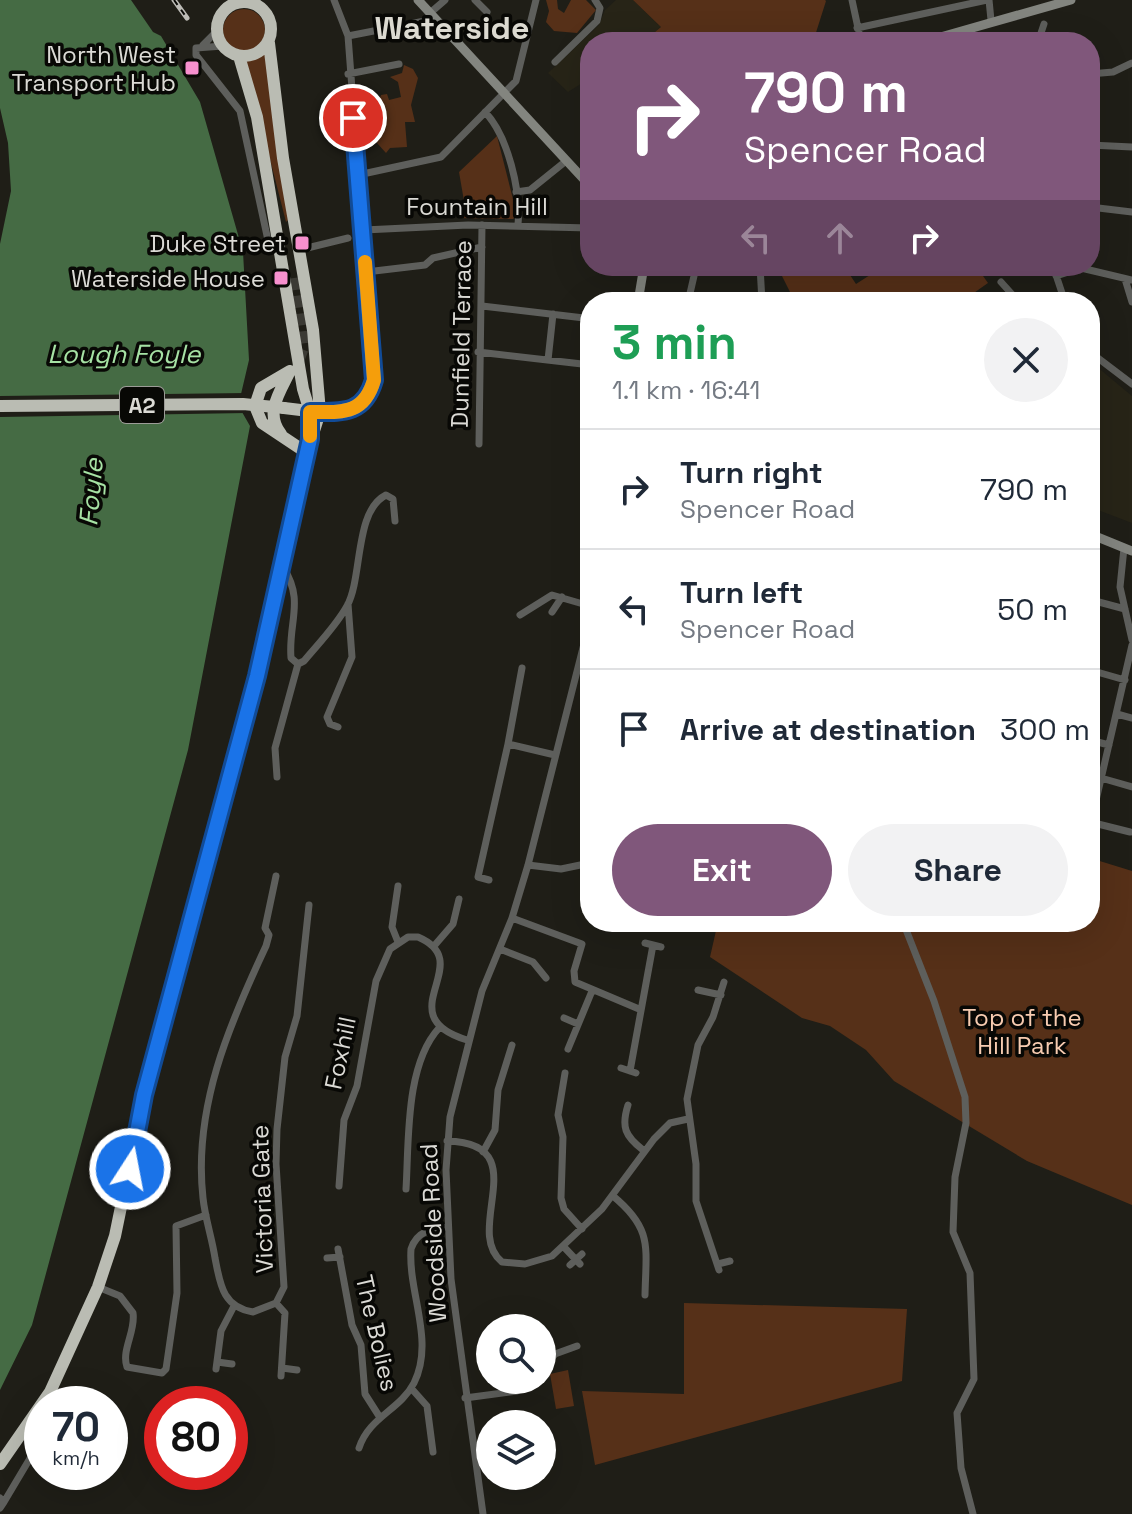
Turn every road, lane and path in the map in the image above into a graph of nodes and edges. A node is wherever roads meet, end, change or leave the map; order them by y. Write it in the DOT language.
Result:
graph roads {
  1 [pos="218,0"];
  2 [pos="334,0"];
  3 [pos="418,0"];
  4 [pos="445,0"];
  5 [pos="475,0"];
  6 [pos="536,0"];
  7 [pos="595,0"];
  8 [pos="852,0"];
  9 [pos="988,0"];
  10 [pos="1071,0"];
  11 [pos="253,3"];
  12 [pos="487,12"];
  13 [pos="221,15"];
  14 [pos="433,16"];
  15 [pos="991,20"];
  16 [pos="1044,24"];
  17 [pos="857,28"];
  18 [pos="217,31"];
  19 [pos="953,31"];
  20 [pos="586,32"];
  21 [pos="858,32"];
  22 [pos="1041,32"];
  23 [pos="348,36"];
  24 [pos="580,38"];
  25 [pos="269,43"];
  26 [pos="218,46"];
  27 [pos="199,47"];
  28 [pos="239,56"];
  29 [pos="201,61"];
  30 [pos="555,62"];
  31 [pos="1132,63"];
  32 [pos="399,64"];
  33 [pos="1100,73"];
  34 [pos="348,74"];
  35 [pos="504,93"];
  36 [pos="485,112"];
  37 [pos="1100,145"];
  38 [pos="1132,147"];
  39 [pos="566,161"];
  40 [pos="358,175"];
  41 [pos="580,176"];
  42 [pos="270,188"];
  43 [pos="516,192"];
  44 [pos="1100,208"];
  45 [pos="1132,212"];
  46 [pos="482,225"];
  47 [pos="518,225"];
  48 [pos="580,228"];
  49 [pos="364,230"];
  50 [pos="348,238"];
  51 [pos="269,245"];
  52 [pos="482,247"];
  53 [pos="294,248"];
  54 [pos="366,272"];
  55 [pos="1100,273"];
  56 [pos="1056,276"];
  57 [pos="294,278"];
  58 [pos="1129,280"];
  59 [pos="1001,282"];
  60 [pos="1010,292"];
  61 [pos="1062,292"];
  62 [pos="1132,302"];
  63 [pos="482,306"];
  64 [pos="553,314"];
  65 [pos="580,317"];
  66 [pos="478,352"];
  67 [pos="548,360"];
  68 [pos="1100,360"];
  69 [pos="580,364"];
  70 [pos="1132,384"];
  71 [pos="303,389"];
  72 [pos="257,405"];
  73 [pos="0,406"];
  74 [pos="281,408"];
  75 [pos="315,412"];
  76 [pos="283,437"];
  77 [pos="479,444"];
  78 [pos="307,453"];
  79 [pos="395,521"];
  80 [pos="1100,538"];
  81 [pos="1128,549"];
  82 [pos="282,565"];
  83 [pos="562,597"];
  84 [pos="1100,602"];
  85 [pos="580,603"];
  86 [pos="348,604"];
  87 [pos="1126,605"];
  88 [pos="552,612"];
  89 [pos="520,615"];
  90 [pos="1132,645"];
  91 [pos="580,660"];
  92 [pos="298,664"];
  93 [pos="522,668"];
  94 [pos="1100,673"];
  95 [pos="1125,680"];
  96 [pos="1117,714"];
  97 [pos="1132,718"];
  98 [pos="338,727"];
  99 [pos="1100,743"];
  100 [pos="508,744"];
  101 [pos="1109,745"];
  102 [pos="555,755"];
  103 [pos="277,777"];
  104 [pos="1101,778"];
  105 [pos="1100,782"];
  106 [pos="1132,787"];
  107 [pos="1100,824"];
  108 [pos="1130,832"];
  109 [pos="528,865"];
  110 [pos="580,865"];
  111 [pos="276,876"];
  112 [pos="489,880"];
  113 [pos="398,886"];
  114 [pos="459,899"];
  115 [pos="309,905"];
  116 [pos="512,918"];
  117 [pos="907,932"];
  118 [pos="398,942"];
  119 [pos="653,945"];
  120 [pos="434,946"];
  121 [pos="500,949"];
  122 [pos="546,978"];
  123 [pos="724,982"];
  124 [pos="698,990"];
  125 [pos="592,991"];
  126 [pos="721,995"];
  127 [pos="639,1009"];
  128 [pos="564,1018"];
  129 [pos="578,1024"];
  130 [pos="439,1028"];
  131 [pos="467,1040"];
  132 [pos="568,1049"];
  133 [pos="521,1058"];
  134 [pos="629,1071"];
  135 [pos="575,1084"];
  136 [pos="626,1107"];
  137 [pos="688,1119"];
  138 [pos="447,1141"];
  139 [pos="643,1150"];
  140 [pos="483,1152"];
  141 [pos="406,1179"];
  142 [pos="419,1181"];
  143 [pos="336,1182"];
  144 [pos="406,1189"];
  145 [pos="613,1196"];
  146 [pos="206,1215"];
  147 [pos="448,1227"];
  148 [pos="582,1229"];
  149 [pos="563,1246"];
  150 [pos="327,1258"];
  151 [pos="577,1261"];
  152 [pos="730,1261"];
  153 [pos="645,1278"];
  154 [pos="658,1279"];
  155 [pos="98,1287"];
  156 [pos="645,1295"];
  157 [pos="276,1303"];
  158 [pos="234,1306"];
  159 [pos="577,1346"];
  160 [pos="556,1354"];
  161 [pos="232,1364"];
  162 [pos="297,1370"];
  163 [pos="54,1386"];
  164 [pos="411,1388"];
  165 [pos="495,1394"];
  166 [pos="465,1398"];
  167 [pos="379,1416"];
  168 [pos="24,1432"];
  169 [pos="364,1443"];
  170 [pos="435,1447"];
  171 [pos="0,1464"];
  172 [pos="24,1465"];
  173 [pos="1,1503"];
  174 [pos="483,1514"];
  175 [pos="973,1514"];
  1 -- 13 [label="highway"];
  2 -- 23 [label="street"];
  3 -- 14 [label="main road"];
  4 -- 14 [label="street"];
  5 -- 12 [label="street"];
  6 -- 35 [label="street"];
  7 -- 20 [label="street"];
  8 -- 17 [label="street"];
  9 -- 15 [label="street"];
  9 -- 17 [label="street"];
  10 -- 15 [label="main road"];
  11 -- 13 [label="highway"];
  11 -- 25 [label="highway"];
  13 -- 18 [label="highway"];
  14 -- 23 [label="street"];
  14 -- 35 [label="main road"];
  15 -- 19 [label="main road"];
  16 -- 22 [label="street"];
  17 -- 21 [label="street"];
  18 -- 26 [label="highway"];
  18 -- 27 [label="street"];
  23 -- 34 [label="street"];
  24 -- 30 [label="street"];
  25 -- 28 [label="highway"];
  25 -- 53 [label="highway"];
  26 -- 27 [label="street"];
  26 -- 28 [label="highway"];
  26 -- 29 [label="street"];
  27 -- 29 [label="street"];
  28 -- 42 [label="highway"];
  29 -- 51 [label="street"];
  31 -- 33 [label="street"];
  32 -- 34 [label="street"];
  34 -- 40 [label="street"];
  35 -- 36 [label="street"];
  35 -- 39 [label="main road"];
  36 -- 40 [label="street"];
  36 -- 43 [label="street"];
  37 -- 38 [label="street"];
  39 -- 41 [label="main road"];
  39 -- 43 [label="street"];
  40 -- 49 [label="street"];
  42 -- 53 [label="highway"];
  42 -- 71 [label="highway"];
  43 -- 47 [label="street"];
  44 -- 45 [label="street"];
  46 -- 47 [label="street, Fountain Hill"];
  46 -- 49 [label="street, Fountain Hill"];
  46 -- 52 [label="street, Dunfield Terrace"];
  47 -- 48 [label="street, Fountain Hill"];
  49 -- 54 [label="street"];
  50 -- 53 [label="street"];
  52 -- 54 [label="street"];
  52 -- 63 [label="street, Dunfield Terrace"];
  53 -- 57 [label="highway"];
  53 -- 75 [label="highway"];
  54 -- 75 [label="street"];
  55 -- 58 [label="street"];
  56 -- 61 [label="street"];
  58 -- 62 [label="street"];
  59 -- 60 [label="street"];
  63 -- 64 [label="street"];
  63 -- 66 [label="street, Dunfield Terrace"];
  64 -- 65 [label="street"];
  64 -- 67 [label="street"];
  66 -- 67 [label="street"];
  66 -- 77 [label="street, Dunfield Terrace"];
  67 -- 69 [label="street"];
  68 -- 70 [label="street"];
  71 -- 74 [label="highway"];
  71 -- 75 [label="highway"];
  72 -- 74 [label="highway, A2"];
  72 -- 74 [label="highway"];
  72 -- 76 [label="highway"];
  73 -- 74 [label="highway, A2, bridge"];
  74 -- 75 [label="highway, A2"];
  74 -- 76 [label="highway"];
  75 -- 78 [label="highway"];
  76 -- 78 [label="highway"];
  78 -- 82 [label="highway"];
  79 -- 86 [label="street"];
  80 -- 81 [label="main road"];
  81 -- 87 [label="street"];
  82 -- 92 [label="street"];
  82 -- 155 [label="highway"];
  83 -- 85 [label="street"];
  83 -- 88 [label="street"];
  83 -- 89 [label="street"];
  84 -- 87 [label="street"];
  86 -- 92 [label="street"];
  86 -- 98 [label="street"];
  87 -- 90 [label="street"];
  90 -- 95 [label="street"];
  91 -- 102 [label="street, Woodside Road"];
  92 -- 103 [label="street"];
  93 -- 100 [label="street"];
  94 -- 95 [label="street"];
  95 -- 96 [label="street"];
  96 -- 97 [label="street"];
  96 -- 101 [label="street"];
  99 -- 101 [label="street"];
  100 -- 102 [label="street"];
  100 -- 112 [label="street"];
  101 -- 104 [label="street"];
  102 -- 109 [label="street, Woodside Road"];
  104 -- 105 [label="street"];
  104 -- 106 [label="street"];
  107 -- 108 [label="street"];
  109 -- 110 [label="street"];
  109 -- 116 [label="street, Woodside Road"];
  111 -- 146 [label="street, Victoria Gate"];
  113 -- 118 [label="street"];
  114 -- 120 [label="street"];
  115 -- 157 [label="street, Victoria Gate"];
  116 -- 121 [label="street, Woodside Road"];
  116 -- 125 [label="street"];
  117 -- 175 [label="street"];
  118 -- 120 [label="street"];
  118 -- 143 [label="street, Foxhill"];
  119 -- 127 [label="street"];
  120 -- 130 [label="street"];
  121 -- 122 [label="street"];
  121 -- 131 [label="street, Woodside Road"];
  123 -- 126 [label="street"];
  124 -- 126 [label="street"];
  125 -- 127 [label="street"];
  125 -- 129 [label="street"];
  126 -- 137 [label="street"];
  127 -- 134 [label="street"];
  128 -- 129 [label="street"];
  129 -- 132 [label="street"];
  130 -- 131 [label="street"];
  130 -- 141 [label="street"];
  131 -- 138 [label="street, Woodside Road"];
  133 -- 140 [label="street"];
  135 -- 148 [label="street"];
  136 -- 139 [label="street"];
  137 -- 139 [label="street"];
  137 -- 152 [label="street"];
  138 -- 140 [label="street"];
  138 -- 147 [label="street, Woodside Road"];
  139 -- 145 [label="street"];
  140 -- 149 [label="street"];
  141 -- 142 [label="street"];
  141 -- 144 [label="street"];
  145 -- 148 [label="street"];
  145 -- 153 [label="street"];
  146 -- 155 [label="street"];
  146 -- 158 [label="street, Victoria Gate"];
  147 -- 164 [label="street, The Bolies"];
  147 -- 166 [label="street, Woodside Road"];
  148 -- 149 [label="street"];
  149 -- 151 [label="street"];
  150 -- 167 [label="street, The Bolies"];
  153 -- 154 [label="street"];
  153 -- 156 [label="street"];
  155 -- 163 [label="highway"];
  157 -- 158 [label="street, Victoria Gate"];
  157 -- 162 [label="street"];
  158 -- 161 [label="street"];
  159 -- 160 [label="street"];
  164 -- 167 [label="street, The Bolies"];
  164 -- 170 [label="street, The Bolies"];
  165 -- 166 [label="street"];
  166 -- 174 [label="street, Woodside Road"];
  167 -- 169 [label="street, The Bolies"];
  168 -- 171 [label="highway"];
  172 -- 173 [label="street"];
}
